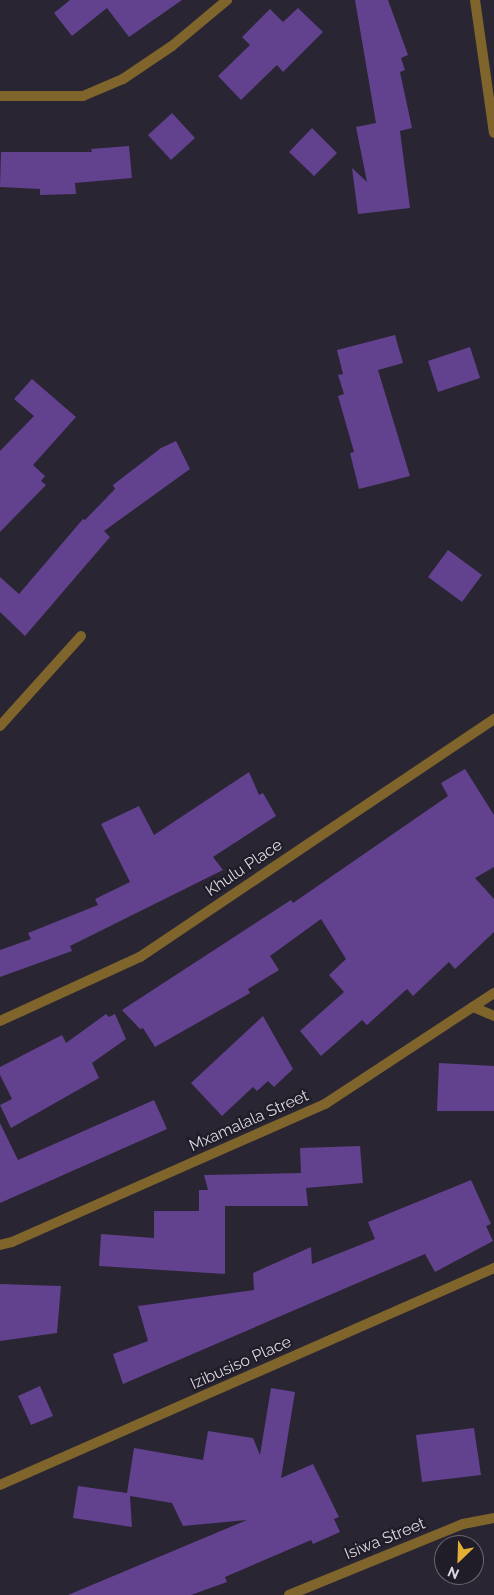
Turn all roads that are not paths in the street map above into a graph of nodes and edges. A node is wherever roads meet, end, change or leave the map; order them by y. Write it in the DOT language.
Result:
graph roads {
  1 [pos="227,0"];
  2 [pos="475,0"];
  3 [pos="0,96"];
  4 [pos="494,133"];
  5 [pos="81,636"];
  6 [pos="494,720"];
  7 [pos="0,726"];
  8 [pos="494,993"];
  9 [pos="473,1007"];
  10 [pos="494,1016"];
  11 [pos="0,1022"];
  12 [pos="0,1245"];
  13 [pos="494,1268"];
  14 [pos="0,1485"];
  15 [pos="494,1518"];
  16 [pos="302,1592"];
  17 [pos="289,1595"];
  1 -- 3 [label="street"];
  2 -- 4 [label="street"];
  5 -- 7 [label="street"];
  6 -- 11 [label="street, Khulu Place"];
  8 -- 9 [label="street, Mxamalala Street"];
  9 -- 10 [label="street"];
  9 -- 12 [label="street, Mxamalala Street"];
  13 -- 14 [label="street, Izibusiso Place"];
  15 -- 16 [label="street, Isiwa Street"];
  16 -- 17 [label="street, Isiwa Street"];
}
